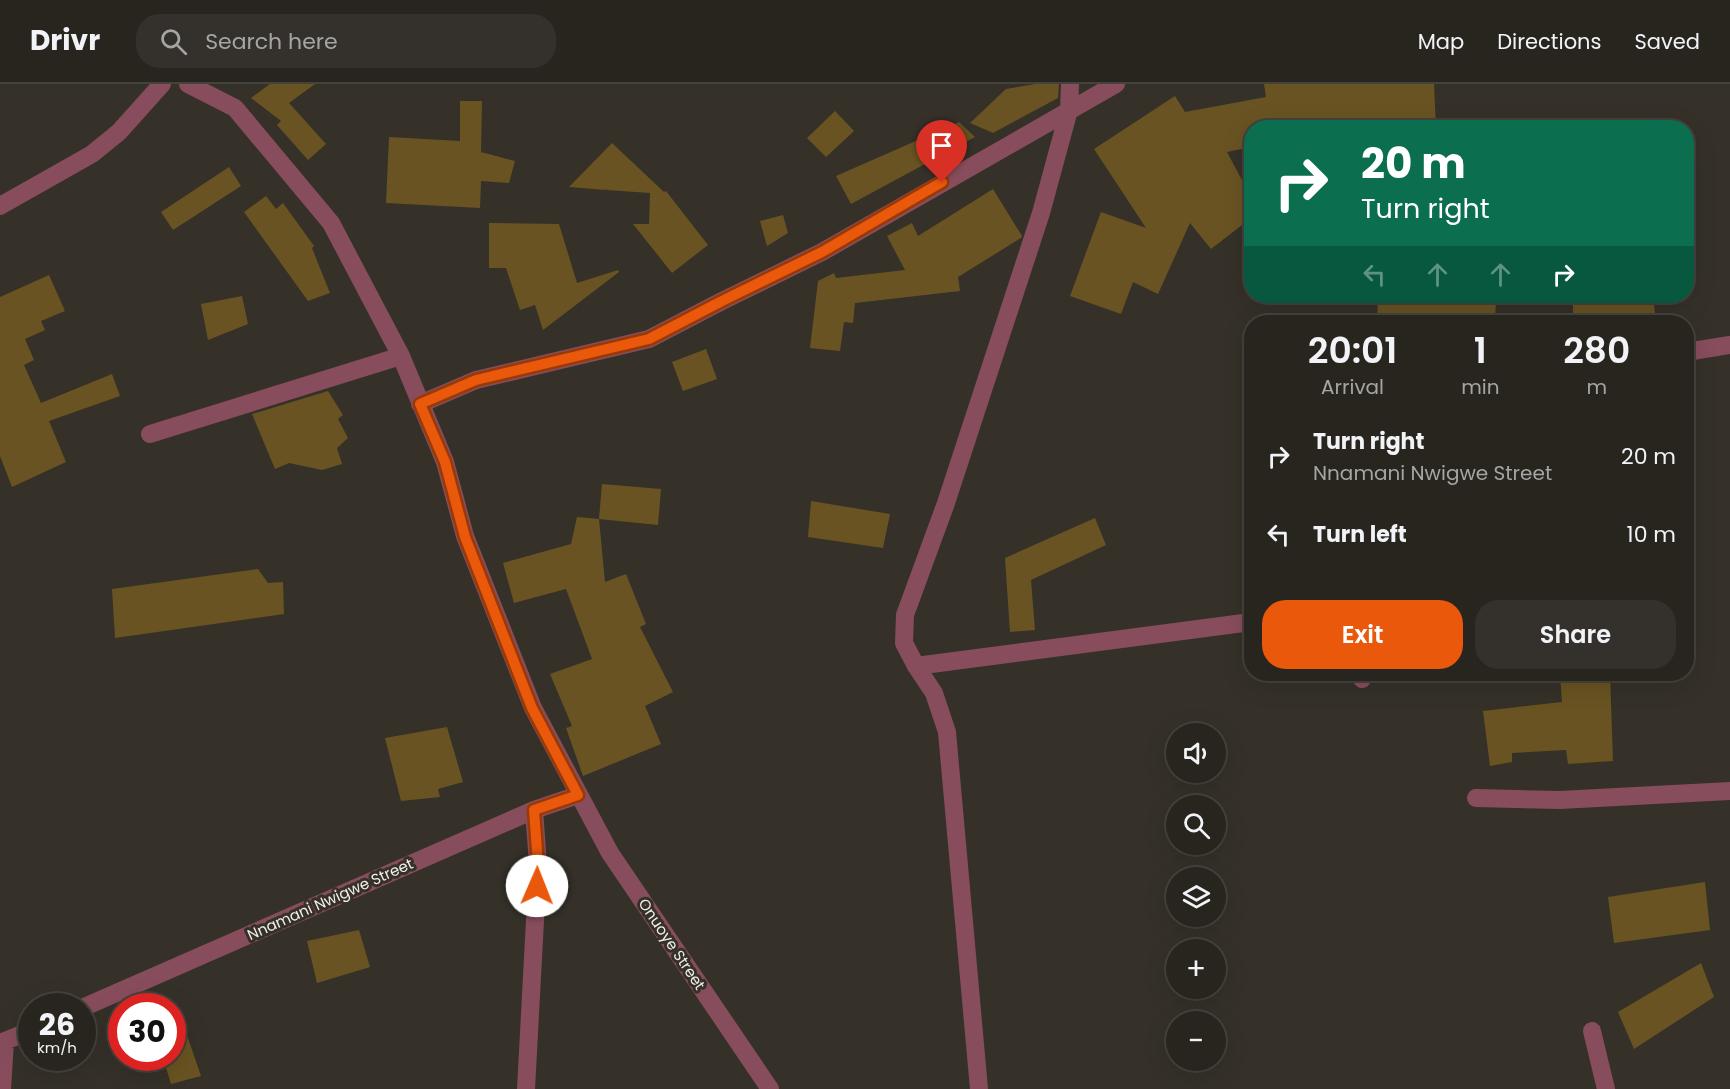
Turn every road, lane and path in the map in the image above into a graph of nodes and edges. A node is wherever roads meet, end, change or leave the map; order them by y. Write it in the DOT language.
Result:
graph roads {
  1 [pos="162,84"];
  2 [pos="188,84"];
  3 [pos="1070,84"];
  4 [pos="1116,84"];
  5 [pos="1069,110"];
  6 [pos="0,206"];
  7 [pos="1730,345"];
  8 [pos="1694,351"];
  9 [pos="401,356"];
  10 [pos="420,404"];
  11 [pos="150,434"];
  12 [pos="1244,623"];
  13 [pos="916,666"];
  14 [pos="1730,791"];
  15 [pos="578,795"];
  16 [pos="1476,798"];
  17 [pos="534,810"];
  18 [pos="96,1002"];
  19 [pos="1592,1031"];
  20 [pos="18,1036"];
  21 [pos="3,1042"];
  22 [pos="2,1089"];
  23 [pos="526,1089"];
  24 [pos="770,1089"];
  25 [pos="979,1089"];
  26 [pos="1606,1089"];
  1 -- 6 [label="street"];
  2 -- 9 [label="street, Onuoye Street"];
  3 -- 5 [label="street"];
  4 -- 5 [label="street"];
  5 -- 10 [label="street"];
  5 -- 13 [label="street"];
  7 -- 8 [label="street"];
  9 -- 10 [label="street, Onuoye Street"];
  9 -- 11 [label="street"];
  10 -- 15 [label="street, Onuoye Street"];
  12 -- 13 [label="street"];
  13 -- 25 [label="street"];
  14 -- 16 [label="street"];
  15 -- 17 [label="street, Nnamani Nwigwe Street"];
  15 -- 24 [label="street, Onuoye Street"];
  17 -- 18 [label="street, Nnamani Nwigwe Street"];
  17 -- 23 [label="street"];
  19 -- 26 [label="street"];
  20 -- 21 [label="street"];
  21 -- 22 [label="street"];
}
